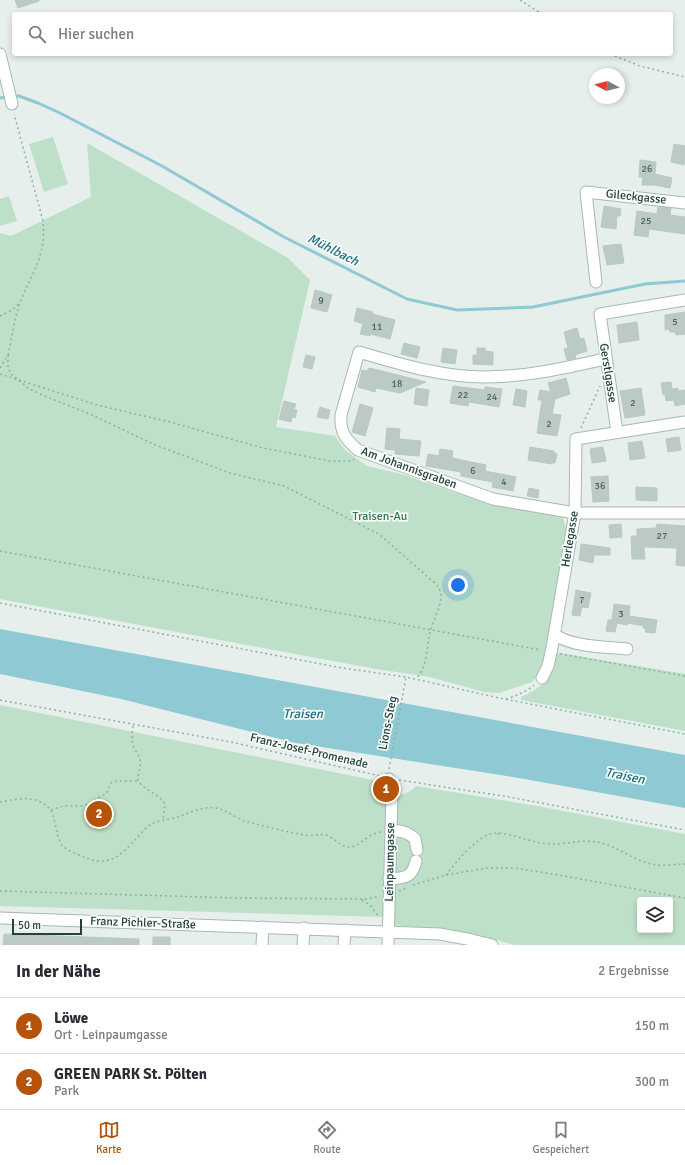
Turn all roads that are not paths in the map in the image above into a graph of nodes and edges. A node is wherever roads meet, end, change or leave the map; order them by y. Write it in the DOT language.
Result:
graph roads {
  1 [pos="0,54"];
  2 [pos="12,104"];
  3 [pos="685,203"];
  4 [pos="596,282"];
  5 [pos="685,300"];
  6 [pos="606,365"];
  7 [pos="685,422"];
  8 [pos="617,432"];
  9 [pos="575,513"];
  10 [pos="685,513"];
  11 [pos="554,634"];
  12 [pos="627,649"];
  13 [pos="542,678"];
  14 [pos="388,775"];
  15 [pos="391,830"];
  16 [pos="417,850"];
  17 [pos="416,861"];
  18 [pos="389,879"];
  19 [pos="0,918"];
  20 [pos="263,927"];
  21 [pos="304,928"];
  22 [pos="345,930"];
  23 [pos="388,931"];
  24 [pos="262,945"];
  25 [pos="303,945"];
  26 [pos="344,945"];
  27 [pos="388,945"];
  28 [pos="492,945"];
  1 -- 2 [label="street"];
  3 -- 4 [label="street, Gileckgasse"];
  5 -- 6 [label="street, Gerstlgasse"];
  6 -- 8 [label="street, Gerstlgasse"];
  6 -- 9 [label="street, Am Johannisgraben"];
  7 -- 8 [label="street"];
  8 -- 9 [label="street, Herlegasse"];
  9 -- 10 [label="street, Am Johannisgraben"];
  9 -- 11 [label="street, Herlegasse"];
  11 -- 12 [label="street"];
  11 -- 13 [label="street, Herlegasse"];
  14 -- 15 [label="street, Leinpaumgasse"];
  15 -- 16 [label="street"];
  15 -- 18 [label="street, Leinpaumgasse"];
  17 -- 18 [label="street"];
  18 -- 23 [label="street, Leinpaumgasse"];
  19 -- 20 [label="street, Franz Pichler-Straße"];
  20 -- 21 [label="street, Franz Pichler-Straße"];
  20 -- 24 [label="street"];
  21 -- 22 [label="street, Franz Pichler-Straße"];
  21 -- 25 [label="street"];
  22 -- 23 [label="street, Franz Pichler-Straße"];
  22 -- 26 [label="street"];
  23 -- 27 [label="street, Leinpaumgasse"];
  23 -- 28 [label="street, Franz Pichler-Straße"];
}
